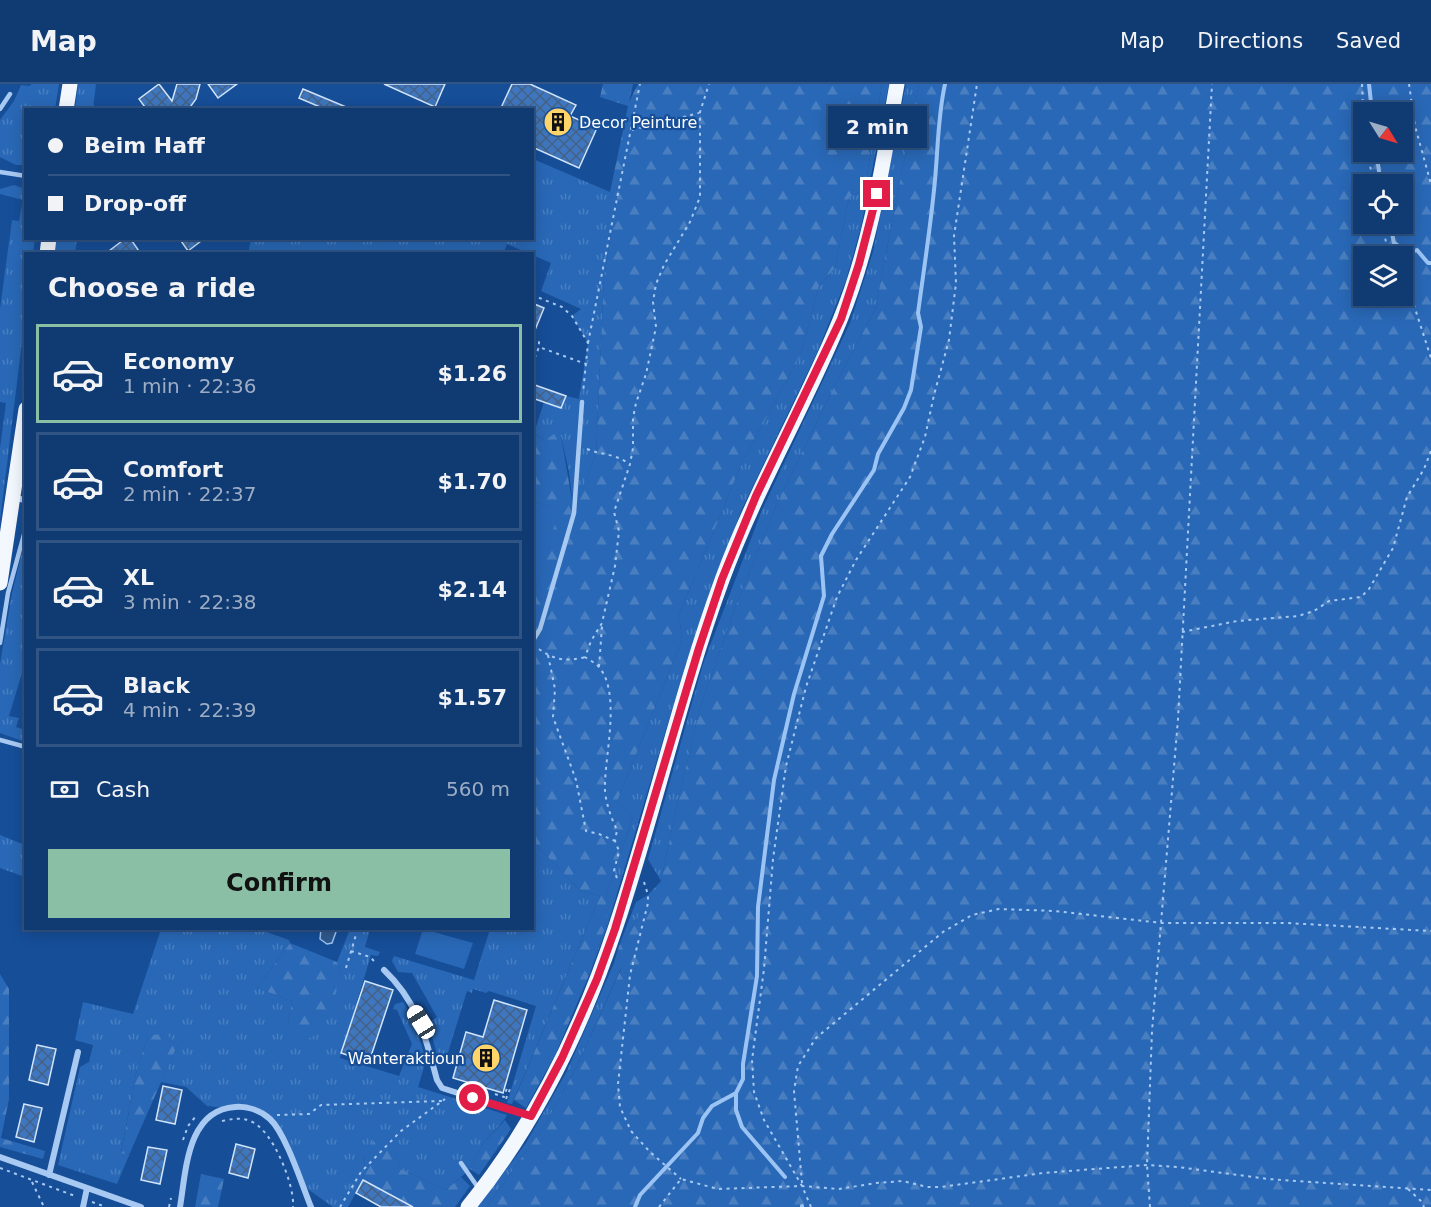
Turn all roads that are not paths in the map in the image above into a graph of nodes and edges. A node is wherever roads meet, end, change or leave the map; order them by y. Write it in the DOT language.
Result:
graph roads {
  1 [pos="70,84"];
  2 [pos="897,84"];
  3 [pos="10,94"];
  4 [pos="66,108"];
  5 [pos="0,109"];
  6 [pos="0,172"];
  7 [pos="24,176"];
  8 [pos="582,402"];
  9 [pos="24,439"];
  10 [pos="20,499"];
  11 [pos="24,534"];
  12 [pos="0,583"];
  13 [pos="534,640"];
  14 [pos="0,643"];
  15 [pos="0,740"];
  16 [pos="24,746"];
  17 [pos="384,970"];
  18 [pos="78,1052"];
  19 [pos="531,1116"];
  20 [pos="0,1157"];
  21 [pos="461,1163"];
  22 [pos="49,1175"];
  23 [pos="87,1188"];
  24 [pos="481,1191"];
  25 [pos="83,1207"];
  26 [pos="141,1207"];
  27 [pos="180,1207"];
  28 [pos="311,1207"];
  29 [pos="468,1207"];
  1 -- 4 [label="main road"];
  2 -- 19 [label="main road"];
  3 -- 5 [label="lane"];
  6 -- 7 [label="lane"];
  8 -- 13 [label="lane"];
  9 -- 10 [label="main road"];
  10 -- 12 [label="main road"];
  11 -- 14 [label="lane"];
  15 -- 16 [label="lane"];
  17 -- 19 [label="street"];
  18 -- 22 [label="street"];
  19 -- 24 [label="main road"];
  20 -- 22 [label="street"];
  21 -- 24 [label="lane"];
  22 -- 23 [label="street"];
  23 -- 25 [label="street"];
  23 -- 26 [label="street"];
  24 -- 29 [label="main road"];
  27 -- 28 [label="street"];
}
